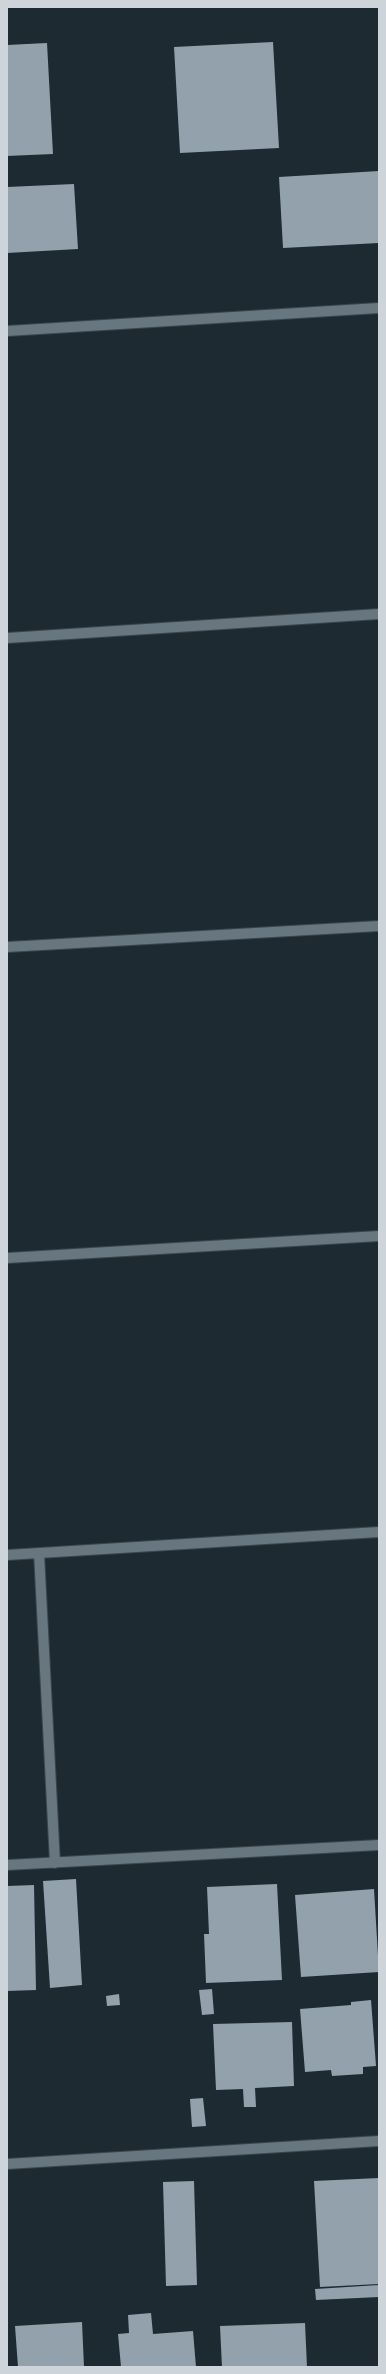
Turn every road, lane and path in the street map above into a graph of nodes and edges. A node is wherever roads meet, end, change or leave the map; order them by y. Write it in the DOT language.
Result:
graph roads {
  1 [pos="379,308"];
  2 [pos="7,331"];
  3 [pos="379,614"];
  4 [pos="7,638"];
  5 [pos="379,926"];
  6 [pos="7,947"];
  7 [pos="379,1236"];
  8 [pos="7,1258"];
  9 [pos="379,1532"];
  10 [pos="39,1553"];
  11 [pos="7,1555"];
  12 [pos="379,1845"];
  13 [pos="55,1863"];
  14 [pos="7,1865"];
  15 [pos="379,2141"];
  16 [pos="7,2164"];
  1 -- 2 [label="street"];
  3 -- 4 [label="street"];
  5 -- 6 [label="street"];
  7 -- 8 [label="street"];
  9 -- 10 [label="street"];
  10 -- 11 [label="street"];
  10 -- 13 [label="street"];
  12 -- 13 [label="street"];
  13 -- 14 [label="street"];
  15 -- 16 [label="street"];
}
